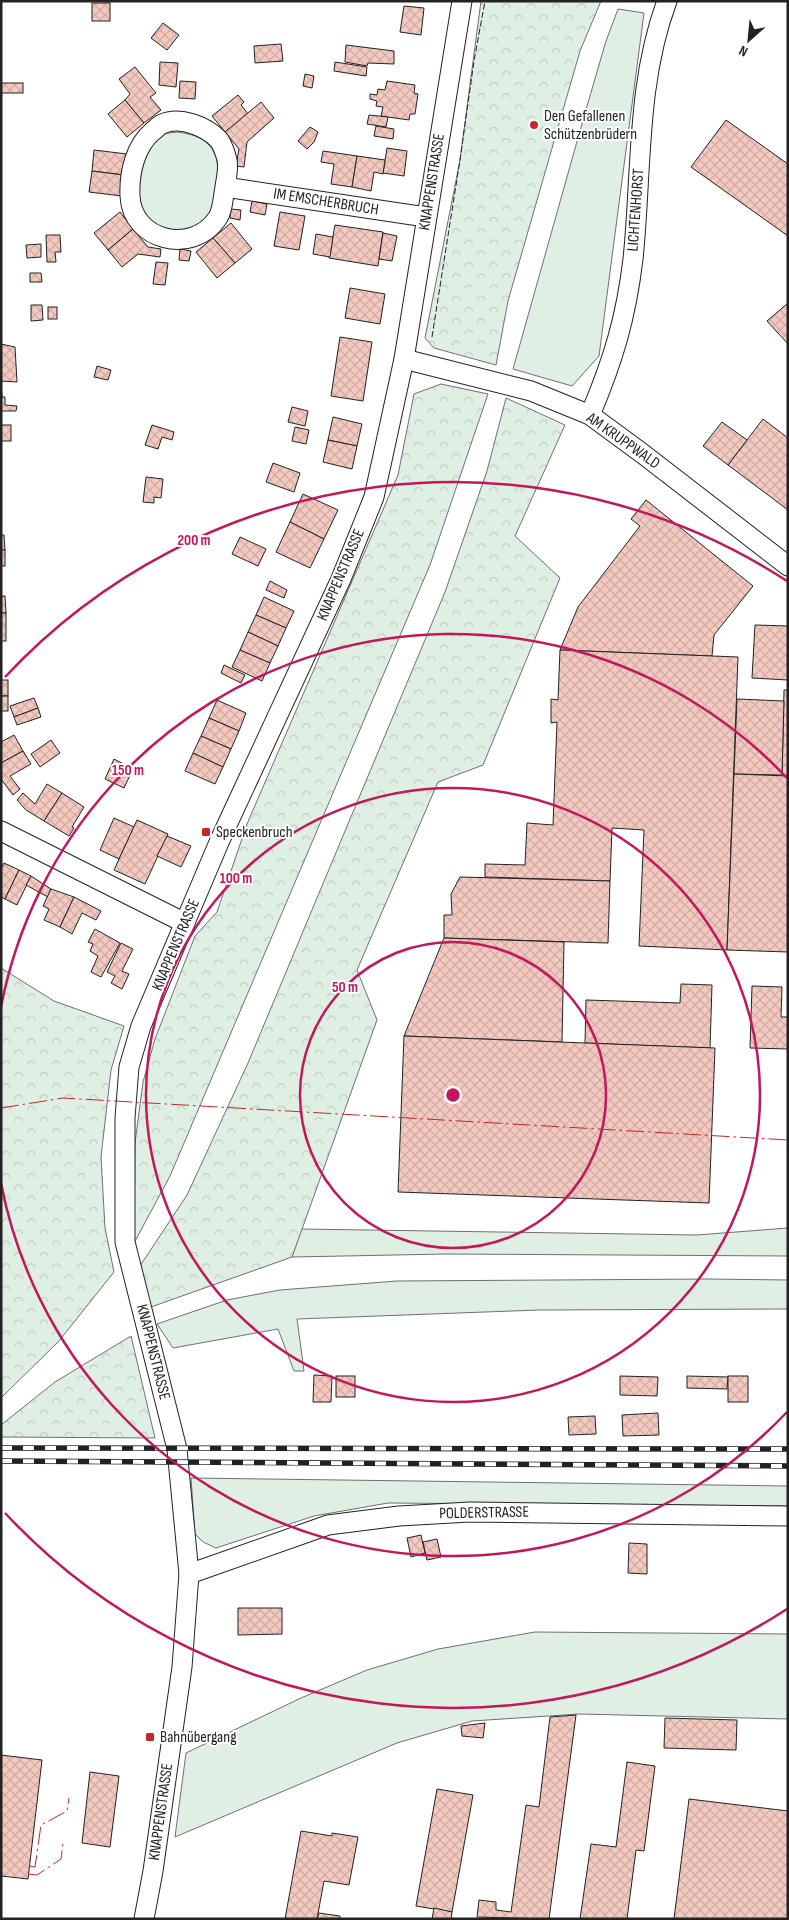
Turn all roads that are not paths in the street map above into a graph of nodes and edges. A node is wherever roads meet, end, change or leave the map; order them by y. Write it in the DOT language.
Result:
graph roads {
  1 [pos="462,1"];
  2 [pos="667,1"];
  3 [pos="225,187"];
  4 [pos="426,218"];
  5 [pos="404,359"];
  6 [pos="590,415"];
  7 [pos="788,566"];
  8 [pos="1,831"];
  9 [pos="185,922"];
  10 [pos="788,1516"];
  11 [pos="189,1574"];
  12 [pos="144,1919"];
  1 -- 4 [label="street, KNAPPENSTRASSE"];
  2 -- 6 [label="street, LICHTENHORST"];
  3 -- 3 [label="street"];
  3 -- 4 [label="street, IM EMSCHERBRUCH"];
  4 -- 5 [label="street, KNAPPENSTRASSE"];
  5 -- 6 [label="street, AM KRUPPWALD"];
  5 -- 9 [label="street, KNAPPENSTRASSE"];
  6 -- 7 [label="street, AM KRUPPWALD"];
  8 -- 9 [label="street"];
  9 -- 11 [label="street, KNAPPENSTRASSE"];
  10 -- 11 [label="street, POLDERSTRASSE"];
  11 -- 12 [label="street, KNAPPENSTRASSE"];
}
